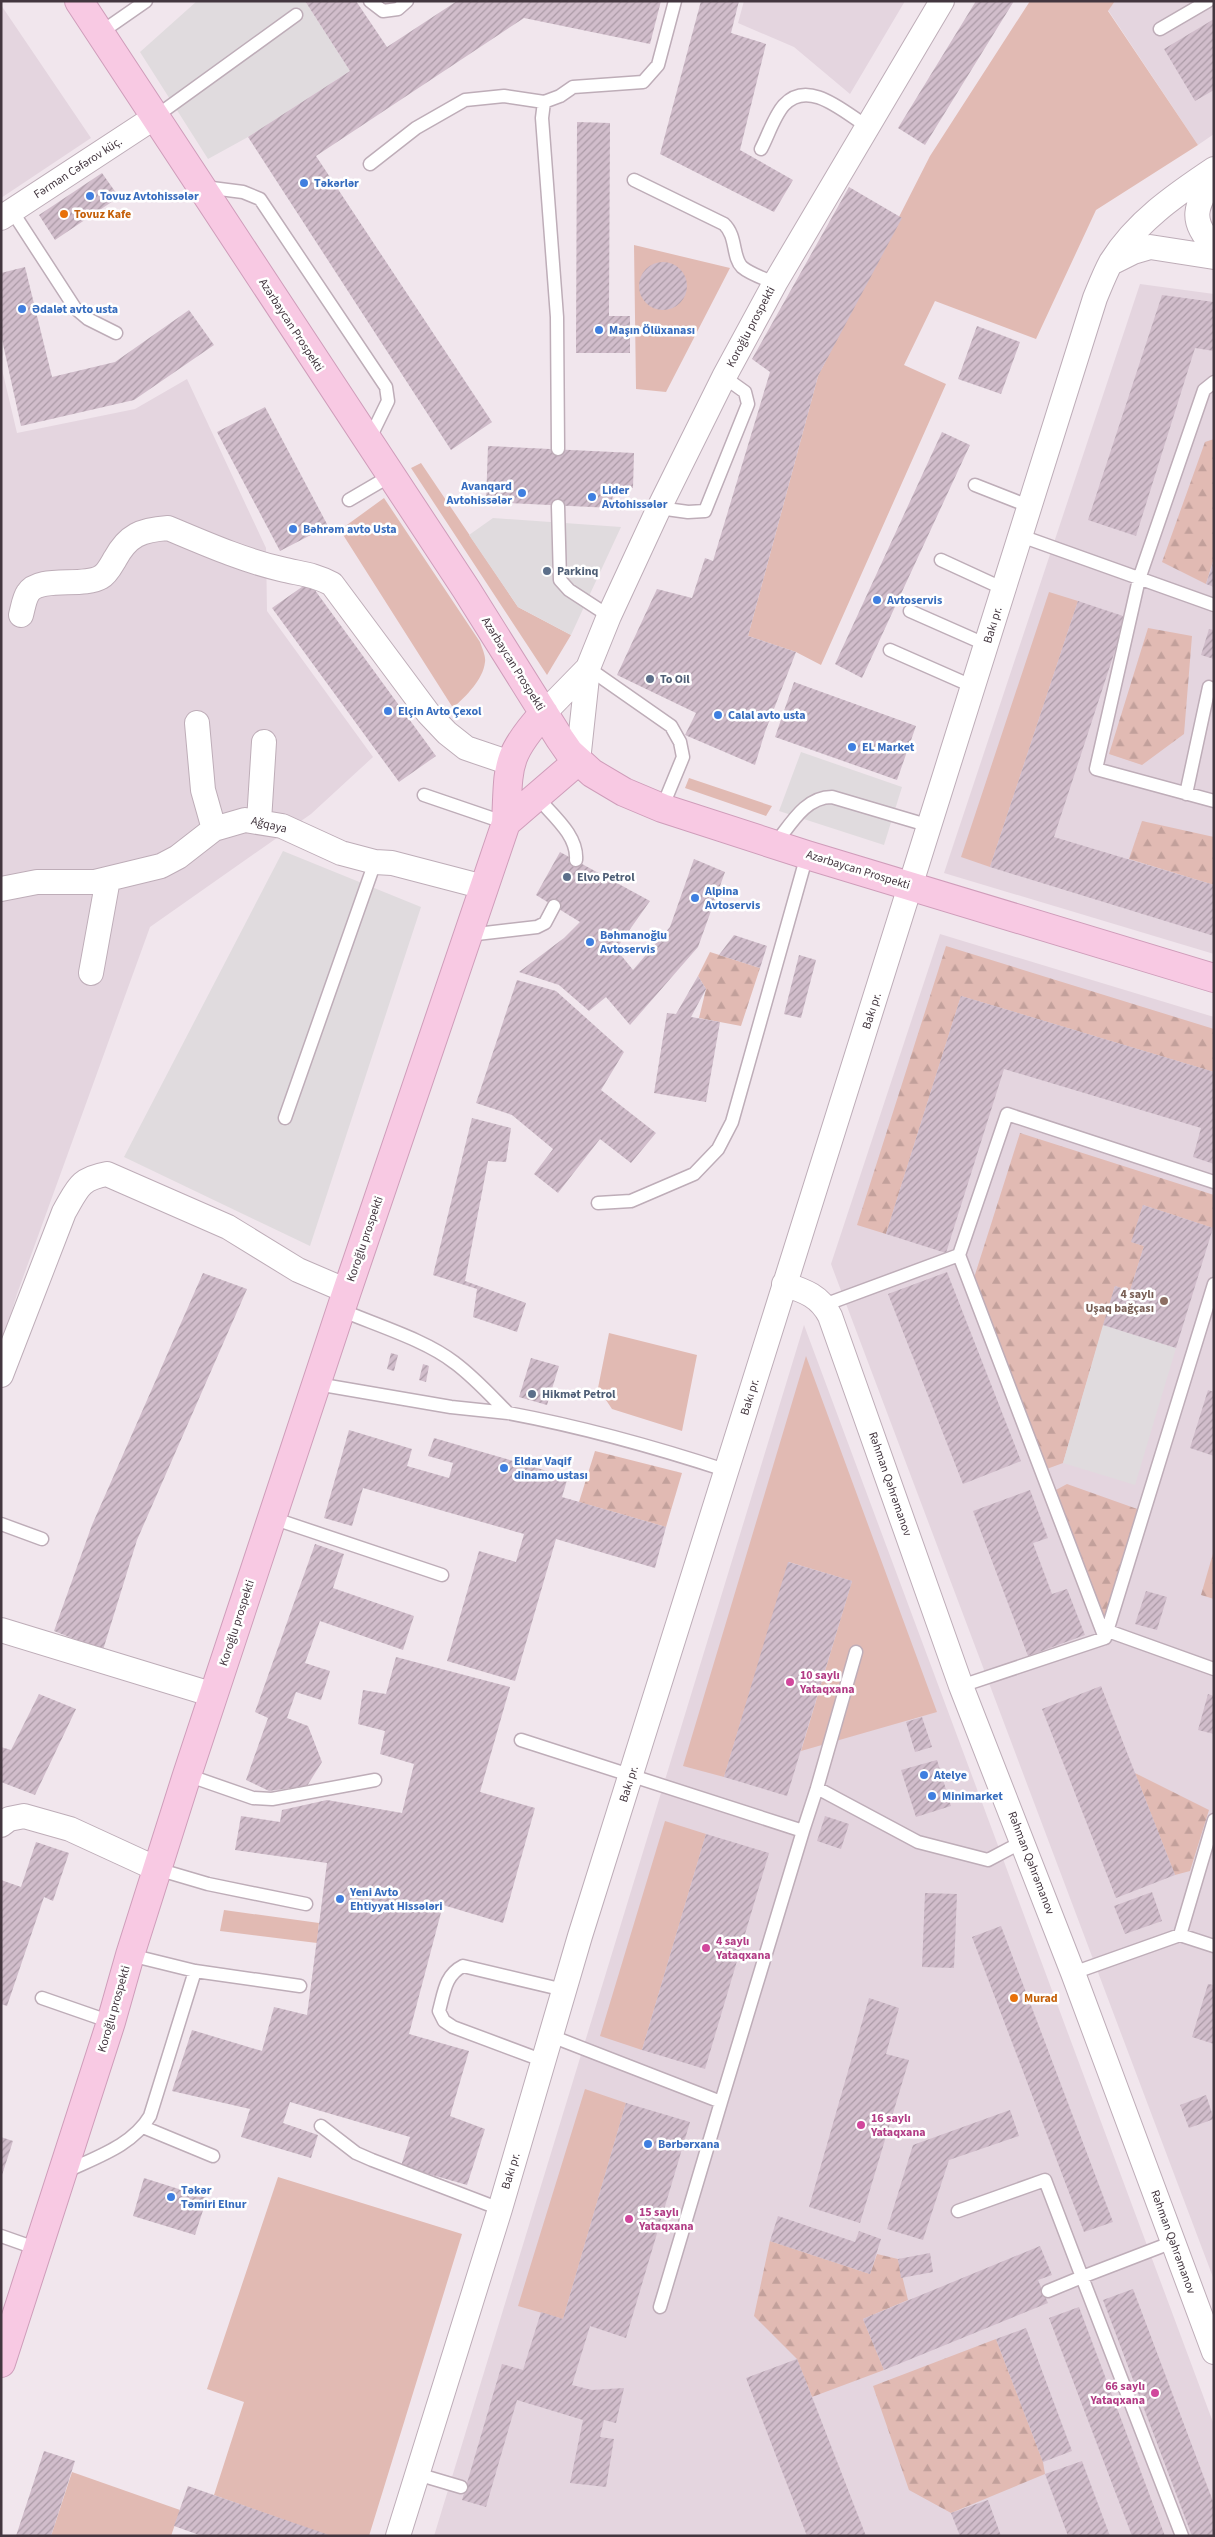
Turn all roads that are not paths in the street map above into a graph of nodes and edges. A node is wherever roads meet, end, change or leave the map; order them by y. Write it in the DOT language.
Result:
graph roads {
  1 [pos="79,1"];
  2 [pos="146,1"];
  3 [pos="370,1"];
  4 [pos="407,1"];
  5 [pos="675,1"];
  6 [pos="942,1"];
  7 [pos="1208,1"];
  8 [pos="296,15"];
  9 [pos="1160,29"];
  10 [pos="100,33"];
  11 [pos="544,102"];
  12 [pos="155,117"];
  13 [pos="868,127"];
  14 [pos="761,149"];
  15 [pos="370,164"];
  16 [pos="1214,169"];
  17 [pos="1214,176"];
  18 [pos="634,180"];
  19 [pos="202,187"];
  20 [pos="5,208"];
  21 [pos="1214,246"];
  22 [pos="1214,257"];
  23 [pos="1111,262"];
  24 [pos="775,284"];
  25 [pos="116,333"];
  26 [pos="724,377"];
  27 [pos="1214,382"];
  28 [pos="368,443"];
  29 [pos="558,449"];
  30 [pos="390,476"];
  31 [pos="975,486"];
  32 [pos="349,500"];
  33 [pos="558,506"];
  34 [pos="1031,507"];
  35 [pos="659,508"];
  36 [pos="1021,536"];
  37 [pos="941,560"];
  38 [pos="1139,579"];
  39 [pos="1004,589"];
  40 [pos="1214,605"];
  41 [pos="910,611"];
  42 [pos="21,615"];
  43 [pos="609,616"];
  44 [pos="987,645"];
  45 [pos="890,650"];
  46 [pos="588,668"];
  47 [pos="974,687"];
  48 [pos="1209,687"];
  49 [pos="544,713"];
  50 [pos="196,723"];
  51 [pos="264,742"];
  52 [pos="578,761"];
  53 [pos="510,763"];
  54 [pos="1186,794"];
  55 [pos="424,796"];
  56 [pos="537,797"];
  57 [pos="1214,801"];
  58 [pos="662,808"];
  59 [pos="259,820"];
  60 [pos="506,823"];
  61 [pos="930,826"];
  62 [pos="214,829"];
  63 [pos="775,844"];
  64 [pos="807,856"];
  65 [pos="576,860"];
  66 [pos="375,862"];
  67 [pos="108,880"];
  68 [pos="484,887"];
  69 [pos="912,887"];
  70 [pos="1,889"];
  71 [pos="554,906"];
  72 [pos="468,935"];
  73 [pos="91,973"];
  74 [pos="1214,978"];
  75 [pos="285,1118"];
  76 [pos="1214,1182"];
  77 [pos="598,1204"];
  78 [pos="959,1255"];
  79 [pos="784,1284"];
  80 [pos="1214,1284"];
  81 [pos="344,1300"];
  82 [pos="824,1305"];
  83 [pos="1,1375"];
  84 [pos="317,1384"];
  85 [pos="508,1413"];
  86 [pos="728,1471"];
  87 [pos="272,1518"];
  88 [pos="1,1524"];
  89 [pos="42,1540"];
  90 [pos="442,1575"];
  91 [pos="1,1630"];
  92 [pos="1107,1635"];
  93 [pos="856,1652"];
  94 [pos="1214,1669"];
  95 [pos="961,1686"];
  96 [pos="214,1696"];
  97 [pos="521,1740"];
  98 [pos="187,1775"];
  99 [pos="632,1777"];
  100 [pos="375,1780"];
  101 [pos="816,1788"];
  102 [pos="1214,1820"];
  103 [pos="1,1825"];
  104 [pos="803,1831"];
  105 [pos="1022,1842"];
  106 [pos="157,1869"];
  107 [pos="306,1904"];
  108 [pos="1180,1935"];
  109 [pos="1214,1946"];
  110 [pos="130,1954"];
  111 [pos="195,1971"];
  112 [pos="1073,1973"];
  113 [pos="300,1986"];
  114 [pos="564,1990"];
  115 [pos="42,1998"];
  116 [pos="111,2022"];
  117 [pos="551,2036"];
  118 [pos="544,2061"];
  119 [pos="721,2102"];
  120 [pos="321,2126"];
  121 [pos="143,2127"];
  122 [pos="213,2156"];
  123 [pos="63,2173"];
  124 [pos="500,2209"];
  125 [pos="958,2212"];
  126 [pos="1,2236"];
  127 [pos="1173,2242"];
  128 [pos="38,2249"];
  129 [pos="1082,2278"];
  130 [pos="1048,2291"];
  131 [pos="660,2307"];
  132 [pos="3,2352"];
  133 [pos="1214,2352"];
  134 [pos="417,2474"];
  135 [pos="461,2487"];
  136 [pos="398,2536"];
  137 [pos="1182,2536"];
  1 -- 10 [label="street, Azərbaycan Prospekti"];
  2 -- 10 [label="lane"];
  3 -- 4 [label="lane"];
  5 -- 11 [label="lane"];
  6 -- 13 [label="street, Koroğlu prospekti"];
  7 -- 9 [label="lane"];
  8 -- 12 [label="lane"];
  10 -- 12 [label="street, Azərbaycan Prospekti"];
  11 -- 15 [label="lane"];
  11 -- 29 [label="lane"];
  12 -- 19 [label="street, Azərbaycan Prospekti"];
  12 -- 20 [label="street, Fərman Cəfərov küç."];
  13 -- 14 [label="lane"];
  13 -- 24 [label="street, Koroğlu prospekti"];
  16 -- 23 [label="street, Bakı pr."];
  17 -- 21 [label="street"];
  18 -- 24 [label="lane"];
  19 -- 28 [label="street, Azərbaycan Prospekti"];
  19 -- 28 [label="lane"];
  20 -- 25 [label="lane"];
  22 -- 23 [label="street"];
  23 -- 34 [label="street, Bakı pr."];
  24 -- 26 [label="street, Koroğlu prospekti"];
  26 -- 35 [label="street, Koroğlu prospekti"];
  26 -- 35 [label="lane"];
  27 -- 38 [label="lane"];
  28 -- 30 [label="street, Azərbaycan Prospekti"];
  30 -- 32 [label="lane"];
  30 -- 49 [label="street, Azərbaycan Prospekti"];
  31 -- 34 [label="lane"];
  33 -- 43 [label="lane"];
  34 -- 36 [label="street, Bakı pr."];
  35 -- 43 [label="street, Koroğlu prospekti"];
  36 -- 38 [label="lane"];
  36 -- 39 [label="street, Bakı pr."];
  37 -- 39 [label="lane"];
  38 -- 40 [label="lane"];
  38 -- 54 [label="lane"];
  39 -- 44 [label="street, Bakı pr."];
  41 -- 44 [label="lane"];
  42 -- 53 [label="street"];
  43 -- 46 [label="street, Koroğlu prospekti"];
  44 -- 47 [label="street, Bakı pr."];
  45 -- 47 [label="lane"];
  46 -- 49 [label="street"];
  46 -- 52 [label="street"];
  46 -- 58 [label="lane"];
  47 -- 61 [label="street, Bakı pr."];
  48 -- 54 [label="lane"];
  49 -- 52 [label="street, Azərbaycan Prospekti"];
  49 -- 53 [label="street"];
  50 -- 62 [label="street"];
  51 -- 59 [label="street"];
  52 -- 56 [label="street"];
  52 -- 58 [label="street, Azərbaycan Prospekti"];
  53 -- 60 [label="street, Koroğlu prospekti"];
  54 -- 57 [label="lane"];
  55 -- 60 [label="lane"];
  56 -- 60 [label="street"];
  56 -- 65 [label="lane"];
  58 -- 63 [label="street, Azərbaycan Prospekti"];
  59 -- 62 [label="street, Ağqaya"];
  59 -- 66 [label="street, Ağqaya"];
  60 -- 68 [label="street, Koroğlu prospekti"];
  61 -- 63 [label="lane"];
  61 -- 69 [label="street, Bakı pr."];
  62 -- 67 [label="street, Ağqaya"];
  63 -- 64 [label="street, Azərbaycan Prospekti"];
  64 -- 69 [label="street, Azərbaycan Prospekti"];
  64 -- 77 [label="lane"];
  66 -- 68 [label="street, Ağqaya"];
  66 -- 75 [label="lane"];
  67 -- 70 [label="street, Ağqaya"];
  67 -- 73 [label="street"];
  68 -- 72 [label="street, Koroğlu prospekti"];
  69 -- 74 [label="street, Azərbaycan Prospekti"];
  69 -- 79 [label="street, Bakı pr."];
  71 -- 72 [label="lane"];
  72 -- 81 [label="street, Koroğlu prospekti"];
  76 -- 78 [label="lane"];
  78 -- 82 [label="lane"];
  78 -- 92 [label="lane"];
  79 -- 82 [label="street"];
  79 -- 86 [label="street, Bakı pr."];
  80 -- 92 [label="lane"];
  81 -- 83 [label="street"];
  81 -- 84 [label="street, Koroğlu prospekti"];
  81 -- 85 [label="lane"];
  82 -- 95 [label="street, Rəhman Qəhrəmanov"];
  84 -- 85 [label="lane"];
  84 -- 87 [label="street, Koroğlu prospekti"];
  85 -- 86 [label="lane"];
  86 -- 99 [label="street, Bakı pr."];
  87 -- 90 [label="lane"];
  87 -- 96 [label="street, Koroğlu prospekti"];
  88 -- 89 [label="lane"];
  91 -- 96 [label="street"];
  92 -- 94 [label="lane"];
  92 -- 95 [label="lane"];
  93 -- 101 [label="lane"];
  95 -- 105 [label="street, Rəhman Qəhrəmanov"];
  96 -- 98 [label="street, Koroğlu prospekti"];
  97 -- 99 [label="lane"];
  98 -- 100 [label="lane"];
  98 -- 106 [label="street, Koroğlu prospekti"];
  99 -- 104 [label="lane"];
  99 -- 114 [label="street, Bakı pr."];
  101 -- 104 [label="lane"];
  101 -- 105 [label="lane"];
  102 -- 108 [label="lane"];
  103 -- 106 [label="street"];
  104 -- 119 [label="lane"];
  105 -- 112 [label="street, Rəhman Qəhrəmanov"];
  106 -- 107 [label="lane"];
  106 -- 110 [label="street, Koroğlu prospekti"];
  108 -- 109 [label="lane"];
  108 -- 112 [label="lane"];
  110 -- 111 [label="lane"];
  110 -- 116 [label="street, Koroğlu prospekti"];
  111 -- 113 [label="lane"];
  111 -- 121 [label="lane"];
  112 -- 127 [label="street, Rəhman Qəhrəmanov"];
  114 -- 117 [label="street, Bakı pr."];
  114 -- 118 [label="lane"];
  115 -- 116 [label="lane"];
  116 -- 123 [label="street, Koroğlu prospekti"];
  117 -- 118 [label="street, Bakı pr."];
  117 -- 119 [label="lane"];
  118 -- 124 [label="street, Bakı pr."];
  119 -- 131 [label="lane"];
  120 -- 124 [label="lane"];
  121 -- 122 [label="lane"];
  121 -- 123 [label="lane"];
  123 -- 128 [label="street, Koroğlu prospekti"];
  124 -- 134 [label="street, Bakı pr."];
  125 -- 129 [label="lane"];
  126 -- 128 [label="lane"];
  127 -- 129 [label="lane"];
  127 -- 133 [label="street, Rəhman Qəhrəmanov"];
  128 -- 132 [label="street, Koroğlu prospekti"];
  129 -- 130 [label="lane"];
  129 -- 137 [label="lane"];
  134 -- 135 [label="lane"];
  134 -- 136 [label="street, Bakı pr."];
}
